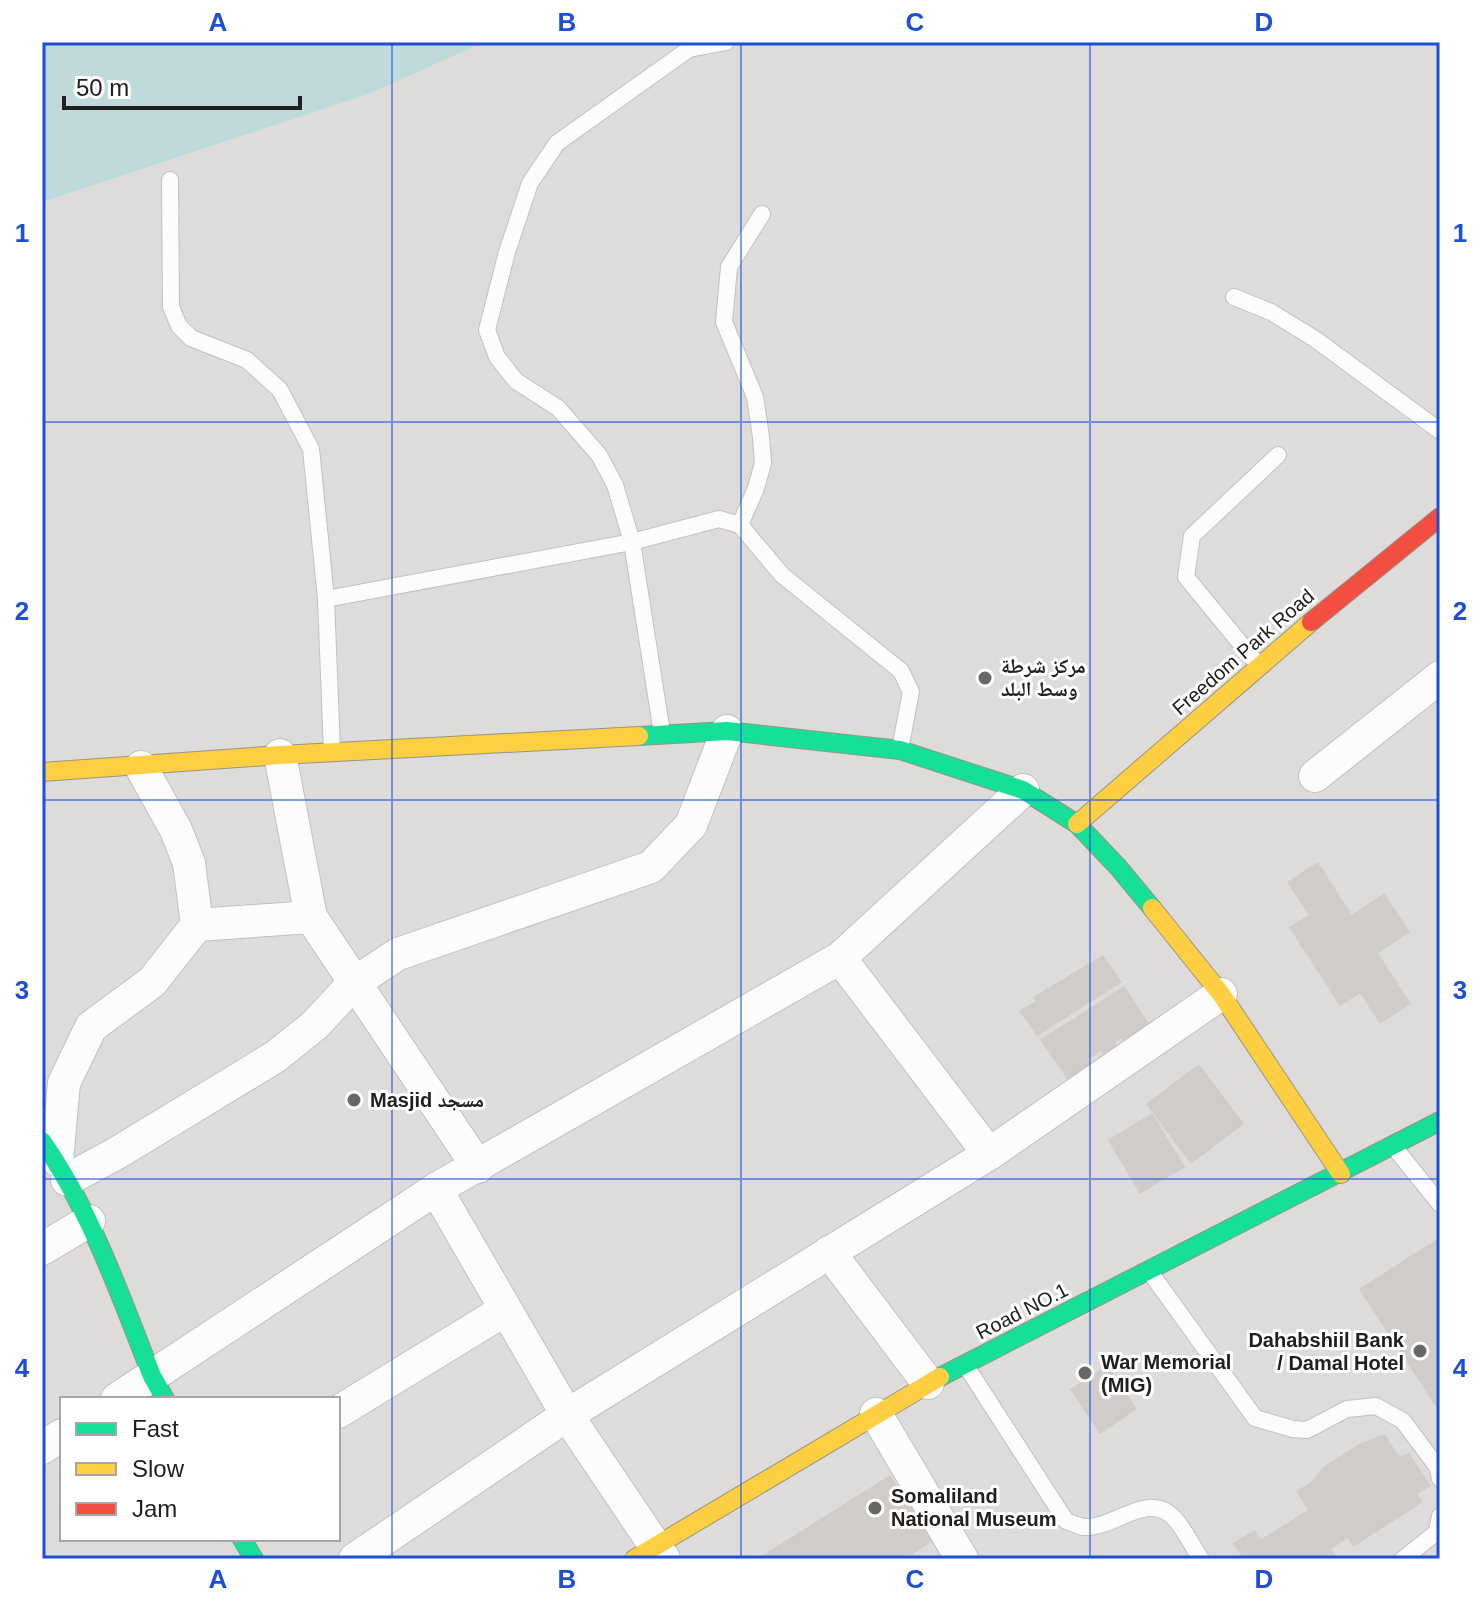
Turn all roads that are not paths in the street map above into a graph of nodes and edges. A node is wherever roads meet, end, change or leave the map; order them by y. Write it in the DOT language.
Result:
graph roads {
  1 [pos="726,42"];
  2 [pos="170,180"];
  3 [pos="762,214"];
  4 [pos="1234,297"];
  5 [pos="1440,431"];
  6 [pos="1278,455"];
  7 [pos="1440,517"];
  8 [pos="740,525"];
  9 [pos="632,542"];
  10 [pos="326,599"];
  11 [pos="1260,667"];
  12 [pos="1440,677"];
  13 [pos="727,731"];
  14 [pos="663,734"];
  15 [pos="900,750"];
  16 [pos="333,753"];
  17 [pos="280,755"];
  18 [pos="141,767"];
  19 [pos="42,772"];
  20 [pos="1315,776"];
  21 [pos="1023,790"];
  22 [pos="1077,824"];
  23 [pos="311,917"];
  24 [pos="197,925"];
  25 [pos="840,958"];
  26 [pos="354,983"];
  27 [pos="1221,994"];
  28 [pos="1439,1122"];
  29 [pos="1393,1146"];
  30 [pos="989,1154"];
  31 [pos="55,1161"];
  32 [pos="478,1167"];
  33 [pos="1341,1174"];
  34 [pos="436,1189"];
  35 [pos="1440,1204"];
  36 [pos="89,1221"];
  37 [pos="42,1249"];
  38 [pos="829,1252"];
  39 [pos="1149,1271"];
  40 [pos="505,1310"];
  41 [pos="965,1364"];
  42 [pos="928,1383"];
  43 [pos="159,1388"];
  44 [pos="125,1397"];
  45 [pos="340,1411"];
  46 [pos="876,1414"];
  47 [pos="567,1415"];
  48 [pos="60,1436"];
  49 [pos="42,1448"];
  50 [pos="1440,1479"];
  51 [pos="1440,1516"];
  52 [pos="243,1541"];
  53 [pos="651,1554"];
  54 [pos="254,1559"];
  55 [pos="355,1559"];
  56 [pos="962,1559"];
  57 [pos="1201,1559"];
  58 [pos="1403,1559"];
  1 -- 9 [label="lane"];
  2 -- 10 [label="lane"];
  3 -- 8 [label="lane"];
  4 -- 5 [label="lane"];
  6 -- 11 [label="lane"];
  7 -- 11 [label="main road, Freedom Park Road"];
  8 -- 9 [label="lane"];
  8 -- 15 [label="lane"];
  9 -- 10 [label="lane"];
  9 -- 14 [label="lane"];
  10 -- 16 [label="lane"];
  11 -- 22 [label="main road, Freedom Park Road"];
  12 -- 20 [label="street"];
  13 -- 14 [label="main road"];
  13 -- 15 [label="main road"];
  13 -- 26 [label="street"];
  14 -- 16 [label="main road"];
  15 -- 21 [label="main road"];
  16 -- 17 [label="main road"];
  17 -- 18 [label="main road"];
  17 -- 23 [label="street"];
  18 -- 19 [label="main road"];
  18 -- 24 [label="street"];
  21 -- 22 [label="main road"];
  21 -- 25 [label="street"];
  22 -- 27 [label="main road"];
  23 -- 24 [label="street"];
  23 -- 26 [label="street"];
  24 -- 31 [label="street"];
  25 -- 30 [label="street"];
  25 -- 32 [label="street"];
  26 -- 31 [label="street"];
  26 -- 32 [label="street"];
  27 -- 30 [label="street"];
  27 -- 33 [label="main road"];
  28 -- 29 [label="main road, Road NO.1"];
  29 -- 33 [label="main road, Road NO.1"];
  29 -- 35 [label="lane"];
  30 -- 38 [label="street"];
  31 -- 36 [label="main road"];
  32 -- 34 [label="street"];
  33 -- 39 [label="main road, Road NO.1"];
  34 -- 40 [label="street"];
  34 -- 43 [label="street"];
  36 -- 37 [label="street"];
  36 -- 43 [label="main road"];
  38 -- 42 [label="street"];
  38 -- 47 [label="street"];
  39 -- 41 [label="main road, Road NO.1"];
  39 -- 50 [label="lane"];
  40 -- 45 [label="street"];
  40 -- 47 [label="street"];
  41 -- 42 [label="main road, Road NO.1"];
  41 -- 57 [label="lane"];
  42 -- 46 [label="main road, Road NO.1"];
  43 -- 44 [label="street"];
  46 -- 53 [label="main road, Road NO.1"];
  46 -- 56 [label="street"];
  47 -- 53 [label="street"];
  47 -- 55 [label="street"];
  48 -- 49 [label="street"];
  51 -- 58 [label="lane"];
  52 -- 54 [label="main road"];
}
